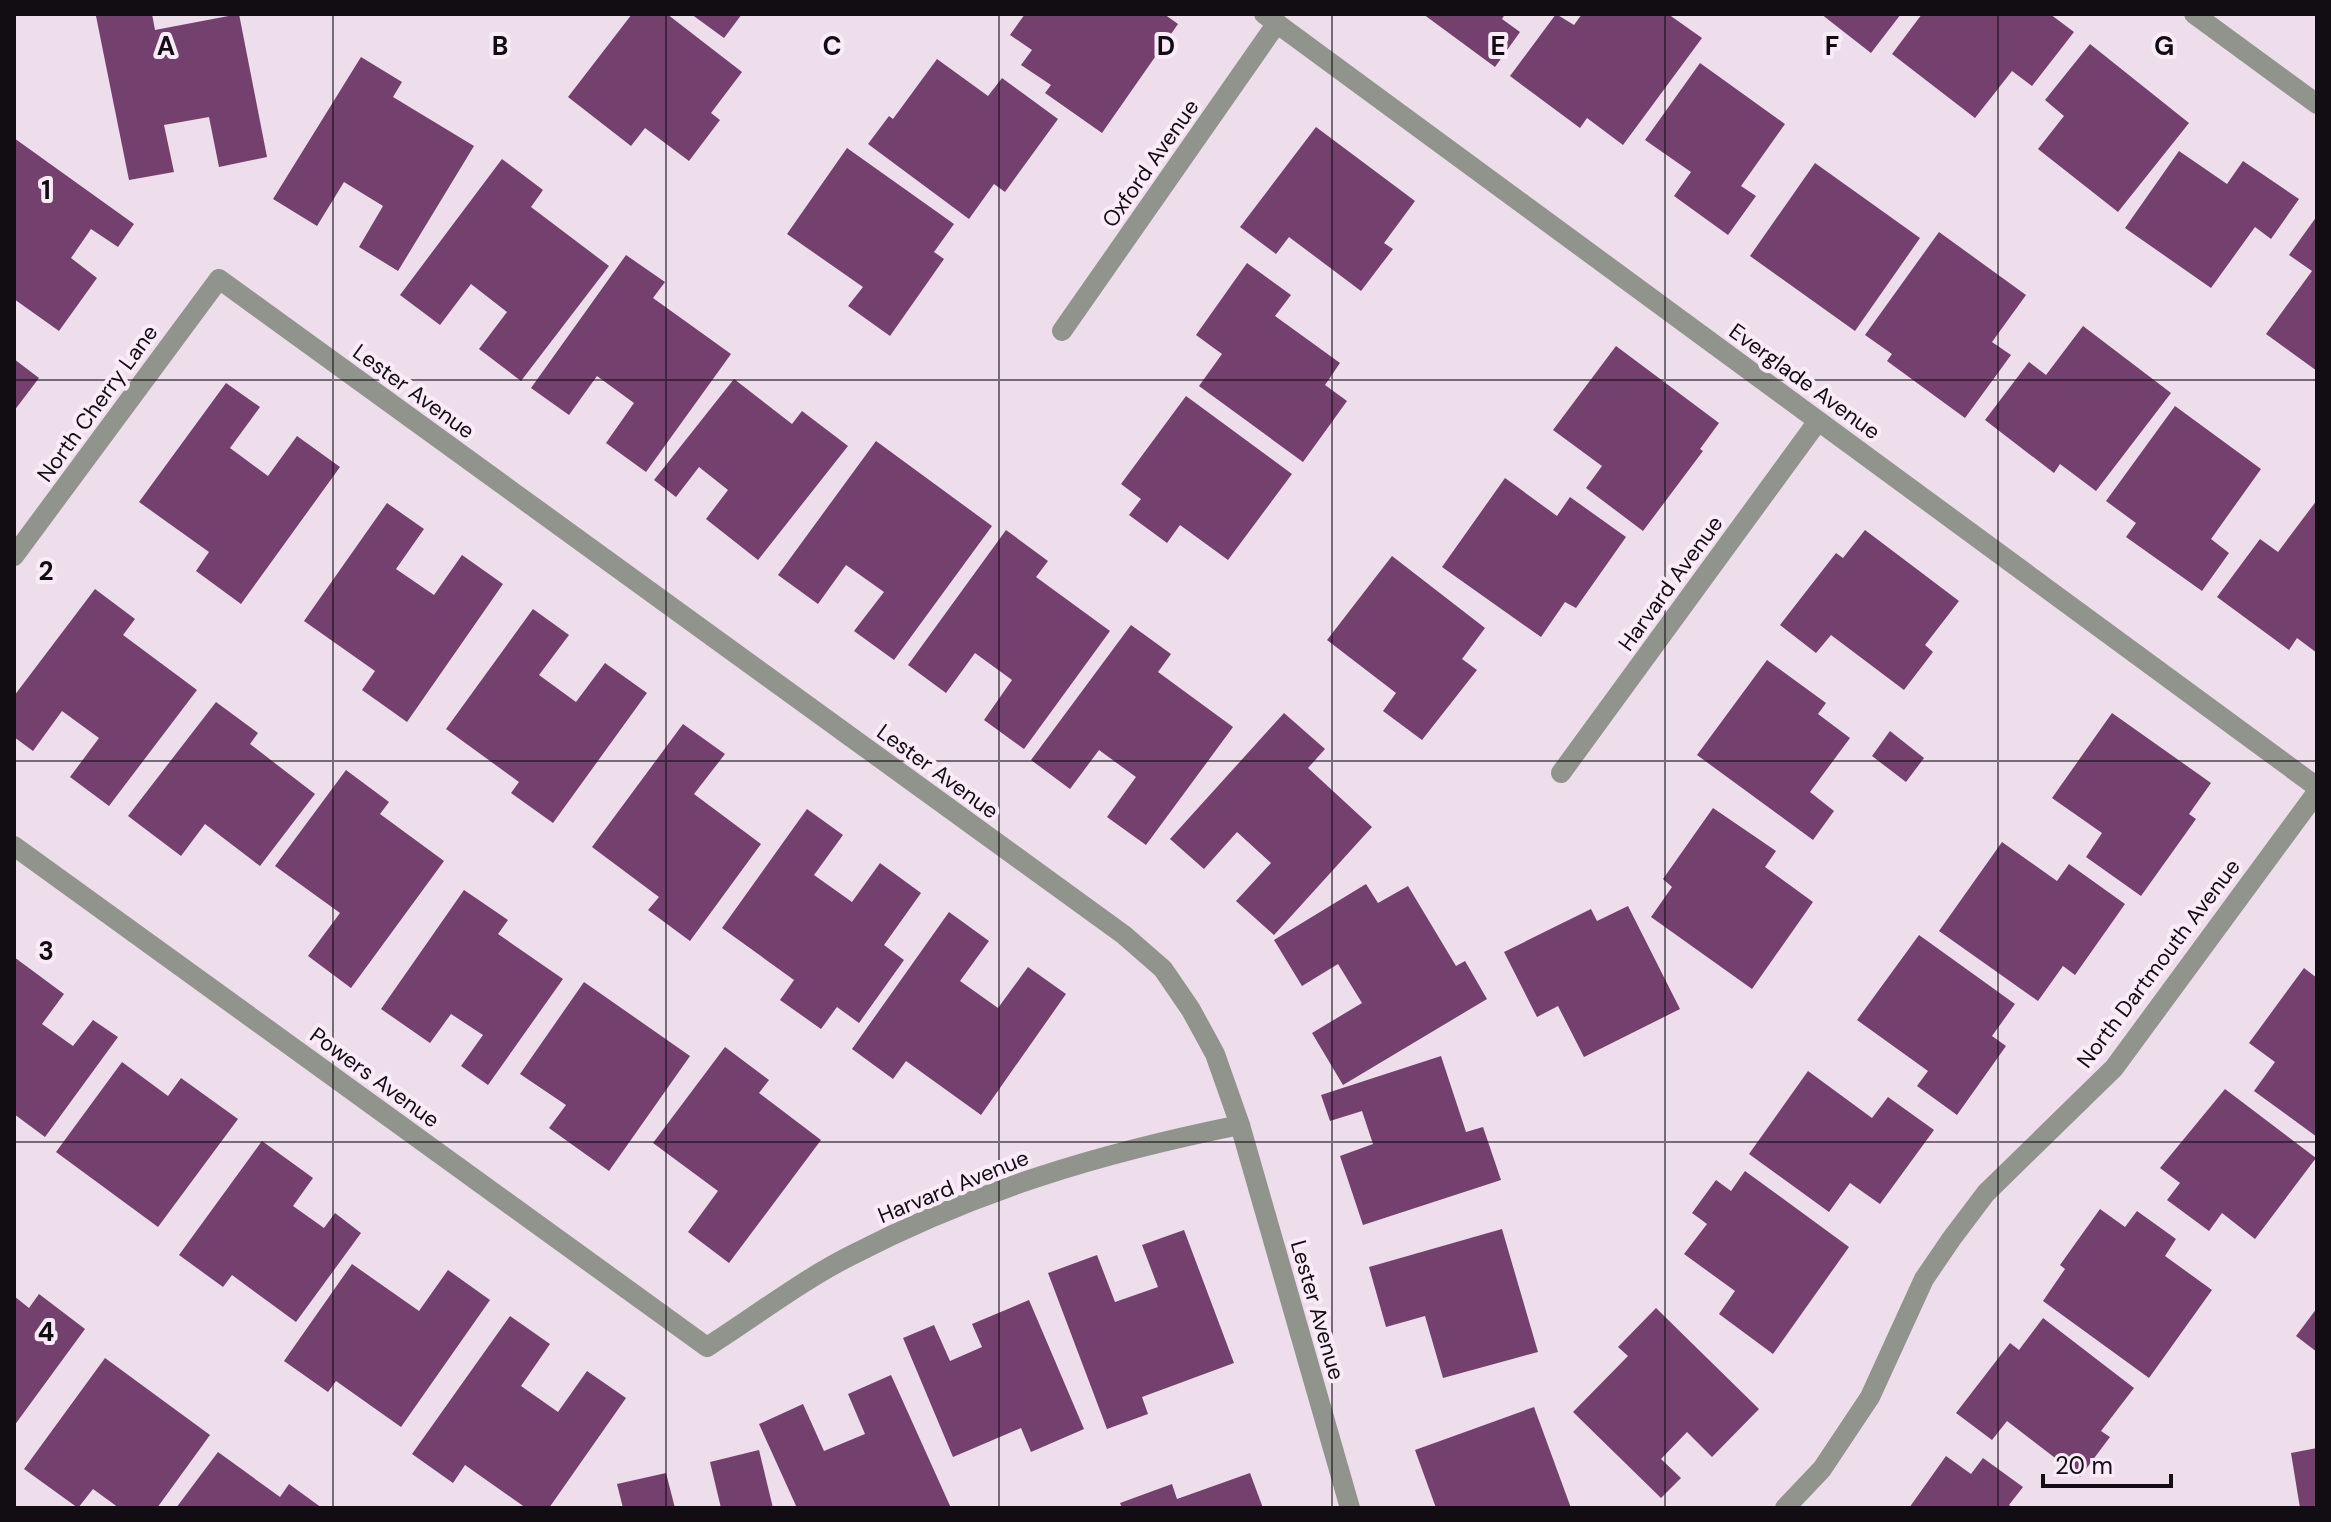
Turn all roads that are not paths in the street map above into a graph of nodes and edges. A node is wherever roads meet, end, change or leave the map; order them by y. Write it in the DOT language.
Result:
graph roads {
  1 [pos="2194,14"];
  2 [pos="1271,19"];
  3 [pos="2317,104"];
  4 [pos="219,279"];
  5 [pos="1062,331"];
  6 [pos="1818,421"];
  7 [pos="14,556"];
  8 [pos="1561,773"];
  9 [pos="2317,789"];
  10 [pos="14,846"];
  11 [pos="1240,1125"];
  12 [pos="707,1347"];
  13 [pos="1350,1508"];
  14 [pos="1785,1508"];
  1 -- 3 [label="street"];
  2 -- 5 [label="street, Oxford Avenue"];
  2 -- 6 [label="street, Everglade Avenue"];
  4 -- 7 [label="street, North Cherry Lane"];
  4 -- 11 [label="street, Lester Avenue"];
  6 -- 8 [label="street, Harvard Avenue"];
  6 -- 9 [label="street, Everglade Avenue"];
  9 -- 14 [label="street, North Dartmouth Avenue"];
  10 -- 12 [label="street, Powers Avenue"];
  11 -- 12 [label="street, Harvard Avenue"];
  11 -- 13 [label="street, Lester Avenue"];
}
